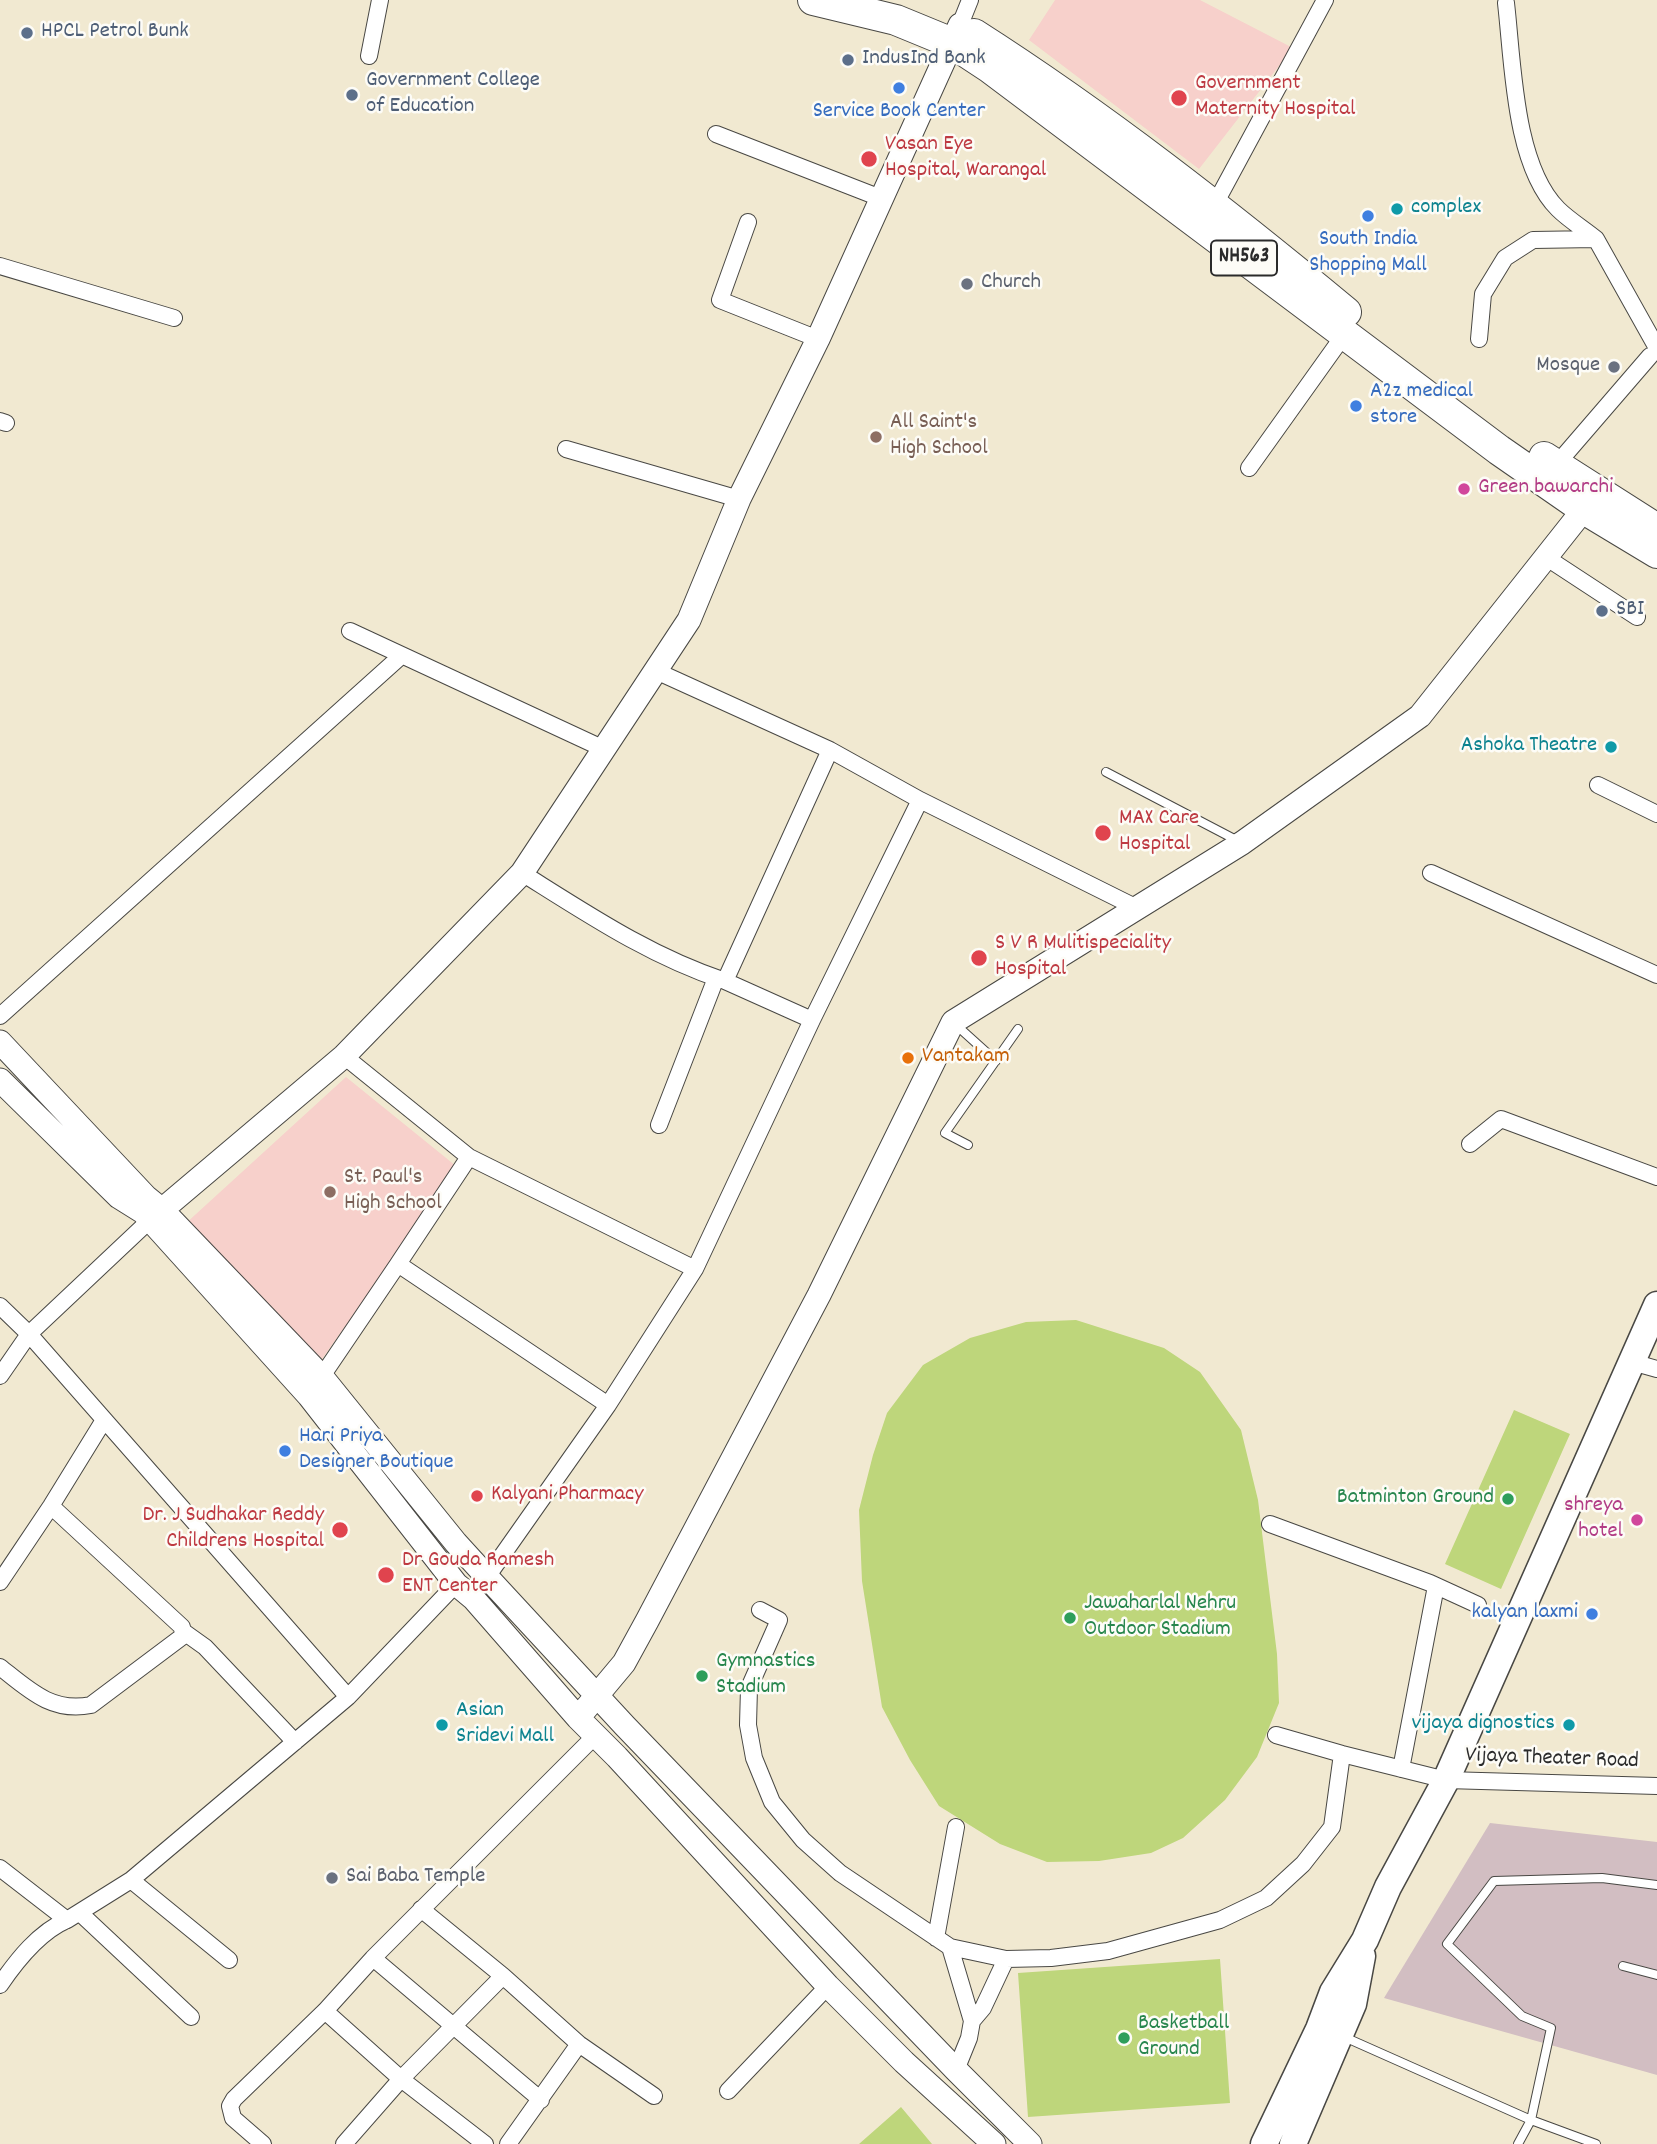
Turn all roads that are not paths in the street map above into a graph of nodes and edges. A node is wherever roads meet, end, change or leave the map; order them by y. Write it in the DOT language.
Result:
graph roads {
  1 [pos="380,0"];
  2 [pos="813,0"];
  3 [pos="897,0"];
  4 [pos="1325,0"];
  5 [pos="1506,3"];
  6 [pos="961,23"];
  7 [pos="369,56"];
  8 [pos="716,134"];
  9 [pos="883,199"];
  10 [pos="1215,204"];
  11 [pos="748,222"];
  12 [pos="1596,239"];
  13 [pos="0,267"];
  14 [pos="174,318"];
  15 [pos="1344,335"];
  16 [pos="818,339"];
  17 [pos="1479,339"];
  18 [pos="1655,353"];
  19 [pos="566,449"];
  20 [pos="1556,465"];
  21 [pos="1250,468"];
  22 [pos="739,499"];
  23 [pos="1584,509"];
  24 [pos="1657,528"];
  25 [pos="1657,553"];
  26 [pos="1547,558"];
  27 [pos="1637,617"];
  28 [pos="351,631"];
  29 [pos="401,656"];
  30 [pos="656,670"];
  31 [pos="604,749"];
  32 [pos="830,750"];
  33 [pos="1107,772"];
  34 [pos="1598,785"];
  35 [pos="919,800"];
  36 [pos="1657,814"];
  37 [pos="1242,843"];
  38 [pos="522,873"];
  39 [pos="1431,873"];
  40 [pos="1137,908"];
  41 [pos="1657,975"];
  42 [pos="720,980"];
  43 [pos="0,1016"];
  44 [pos="812,1020"];
  45 [pos="953,1022"];
  46 [pos="1018,1029"];
  47 [pos="0,1042"];
  48 [pos="344,1056"];
  49 [pos="996,1061"];
  50 [pos="0,1080"];
  51 [pos="659,1125"];
  52 [pos="1470,1143"];
  53 [pos="968,1145"];
  54 [pos="469,1157"];
  55 [pos="1657,1177"];
  56 [pos="156,1215"];
  57 [pos="397,1264"];
  58 [pos="695,1269"];
  59 [pos="1657,1305"];
  60 [pos="0,1306"];
  61 [pos="29,1334"];
  62 [pos="1632,1363"];
  63 [pos="1657,1369"];
  64 [pos="0,1376"];
  65 [pos="315,1386"];
  66 [pos="608,1405"];
  67 [pos="104,1420"];
  68 [pos="51,1506"];
  69 [pos="1270,1524"];
  70 [pos="486,1577"];
  71 [pos="0,1581"];
  72 [pos="456,1584"];
  73 [pos="1436,1586"];
  74 [pos="1478,1605"];
  75 [pos="760,1610"];
  76 [pos="184,1632"];
  77 [pos="0,1667"];
  78 [pos="598,1695"];
  79 [pos="348,1697"];
  80 [pos="578,1718"];
  81 [pos="1276,1735"];
  82 [pos="595,1736"];
  83 [pos="295,1742"];
  84 [pos="1342,1754"];
  85 [pos="1401,1769"];
  86 [pos="1446,1780"];
  87 [pos="1657,1786"];
  88 [pos="956,1827"];
  89 [pos="0,1868"];
  90 [pos="131,1880"];
  91 [pos="1657,1885"];
  92 [pos="421,1909"];
  93 [pos="74,1917"];
  94 [pos="1366,1940"];
  95 [pos="943,1943"];
  96 [pos="373,1958"];
  97 [pos="229,1959"];
  98 [pos="1006,1959"];
  99 [pos="1623,1966"];
  100 [pos="1657,1975"];
  101 [pos="503,1976"];
  102 [pos="0,1985"];
  103 [pos="828,1986"];
  104 [pos="325,2011"];
  105 [pos="191,2017"];
  106 [pos="972,2021"];
  107 [pos="452,2026"];
  108 [pos="1340,2034"];
  109 [pos="579,2044"];
  110 [pos="956,2070"];
  111 [pos="401,2079"];
  112 [pos="728,2091"];
  113 [pos="654,2096"];
  114 [pos="541,2100"];
  115 [pos="1531,2120"];
  116 [pos="263,2144"];
  117 [pos="344,2144"];
  118 [pos="485,2144"];
  119 [pos="508,2144"];
  120 [pos="995,2144"];
  121 [pos="1030,2144"];
  122 [pos="1264,2144"];
  123 [pos="1293,2144"];
  124 [pos="1518,2144"];
  125 [pos="1596,2144"];
  1 -- 7 [label="street"];
  2 -- 6 [label="highway, NH563"];
  3 -- 6 [label="highway, NH563"];
  4 -- 10 [label="street"];
  5 -- 12 [label="street"];
  6 -- 9 [label="street"];
  6 -- 10 [label="highway, NH563"];
  6 -- 15 [label="highway, NH563"];
  8 -- 9 [label="street"];
  9 -- 16 [label="street"];
  10 -- 20 [label="highway, NH563"];
  11 -- 16 [label="street"];
  12 -- 17 [label="street"];
  12 -- 18 [label="street"];
  13 -- 14 [label="street"];
  15 -- 21 [label="street"];
  15 -- 23 [label="highway, NH563"];
  16 -- 22 [label="street"];
  18 -- 20 [label="street"];
  19 -- 22 [label="street"];
  20 -- 24 [label="highway, NH563"];
  22 -- 30 [label="street"];
  23 -- 25 [label="highway, NH563"];
  23 -- 26 [label="street"];
  26 -- 27 [label="street"];
  26 -- 37 [label="street"];
  28 -- 29 [label="street"];
  29 -- 31 [label="street"];
  29 -- 43 [label="street"];
  30 -- 31 [label="street"];
  30 -- 32 [label="street"];
  31 -- 38 [label="street"];
  32 -- 35 [label="street"];
  32 -- 42 [label="street"];
  33 -- 37 [label="lane"];
  34 -- 36 [label="street"];
  35 -- 40 [label="street"];
  35 -- 44 [label="street"];
  37 -- 40 [label="street"];
  38 -- 42 [label="street"];
  38 -- 48 [label="street"];
  39 -- 41 [label="street"];
  40 -- 45 [label="street"];
  42 -- 44 [label="street"];
  42 -- 51 [label="street"];
  44 -- 58 [label="street"];
  45 -- 49 [label="lane"];
  45 -- 78 [label="street"];
  46 -- 49 [label="lane"];
  47 -- 56 [label="street"];
  48 -- 54 [label="street"];
  48 -- 56 [label="street"];
  49 -- 53 [label="lane"];
  50 -- 56 [label="street"];
  52 -- 55 [label="street"];
  54 -- 57 [label="street"];
  54 -- 58 [label="street"];
  56 -- 61 [label="street"];
  56 -- 65 [label="street"];
  57 -- 65 [label="street"];
  57 -- 66 [label="street"];
  58 -- 66 [label="street"];
  59 -- 62 [label="main road"];
  60 -- 61 [label="street"];
  61 -- 64 [label="street"];
  61 -- 67 [label="street"];
  62 -- 63 [label="street"];
  62 -- 86 [label="main road"];
  65 -- 70 [label="street"];
  65 -- 72 [label="street"];
  66 -- 70 [label="street"];
  67 -- 68 [label="street"];
  67 -- 79 [label="street"];
  68 -- 71 [label="street"];
  68 -- 76 [label="street"];
  69 -- 73 [label="street"];
  70 -- 78 [label="street"];
  72 -- 79 [label="street"];
  72 -- 80 [label="street"];
  73 -- 74 [label="street"];
  73 -- 85 [label="street"];
  75 -- 95 [label="street"];
  76 -- 77 [label="street"];
  76 -- 83 [label="street"];
  78 -- 80 [label="street"];
  78 -- 110 [label="street"];
  79 -- 83 [label="street"];
  80 -- 82 [label="street"];
  81 -- 84 [label="street, Vijaya Theater Road"];
  82 -- 92 [label="street"];
  82 -- 103 [label="street"];
  83 -- 90 [label="street"];
  84 -- 85 [label="street, Vijaya Theater Road"];
  84 -- 98 [label="street"];
  85 -- 86 [label="street, Vijaya Theater Road"];
  86 -- 87 [label="street, Vijaya Theater Road"];
  86 -- 94 [label="main road"];
  88 -- 95 [label="street"];
  89 -- 93 [label="street"];
  90 -- 93 [label="street"];
  90 -- 97 [label="street"];
  91 -- 115 [label="lane"];
  92 -- 96 [label="street"];
  92 -- 101 [label="street"];
  93 -- 102 [label="street"];
  93 -- 105 [label="street"];
  94 -- 108 [label="main road"];
  94 -- 122 [label="main road"];
  95 -- 98 [label="street"];
  95 -- 106 [label="street"];
  96 -- 104 [label="street"];
  96 -- 107 [label="street"];
  98 -- 106 [label="street"];
  99 -- 100 [label="lane"];
  101 -- 107 [label="street"];
  101 -- 109 [label="street"];
  103 -- 112 [label="street"];
  103 -- 120 [label="street"];
  104 -- 111 [label="street"];
  104 -- 116 [label="street"];
  106 -- 110 [label="street"];
  107 -- 111 [label="street"];
  107 -- 114 [label="street"];
  108 -- 115 [label="lane"];
  108 -- 123 [label="main road"];
  109 -- 113 [label="street"];
  109 -- 114 [label="street"];
  110 -- 121 [label="street"];
  111 -- 117 [label="street"];
  111 -- 118 [label="street"];
  114 -- 119 [label="street"];
  115 -- 124 [label="lane"];
  115 -- 125 [label="lane"];
}
